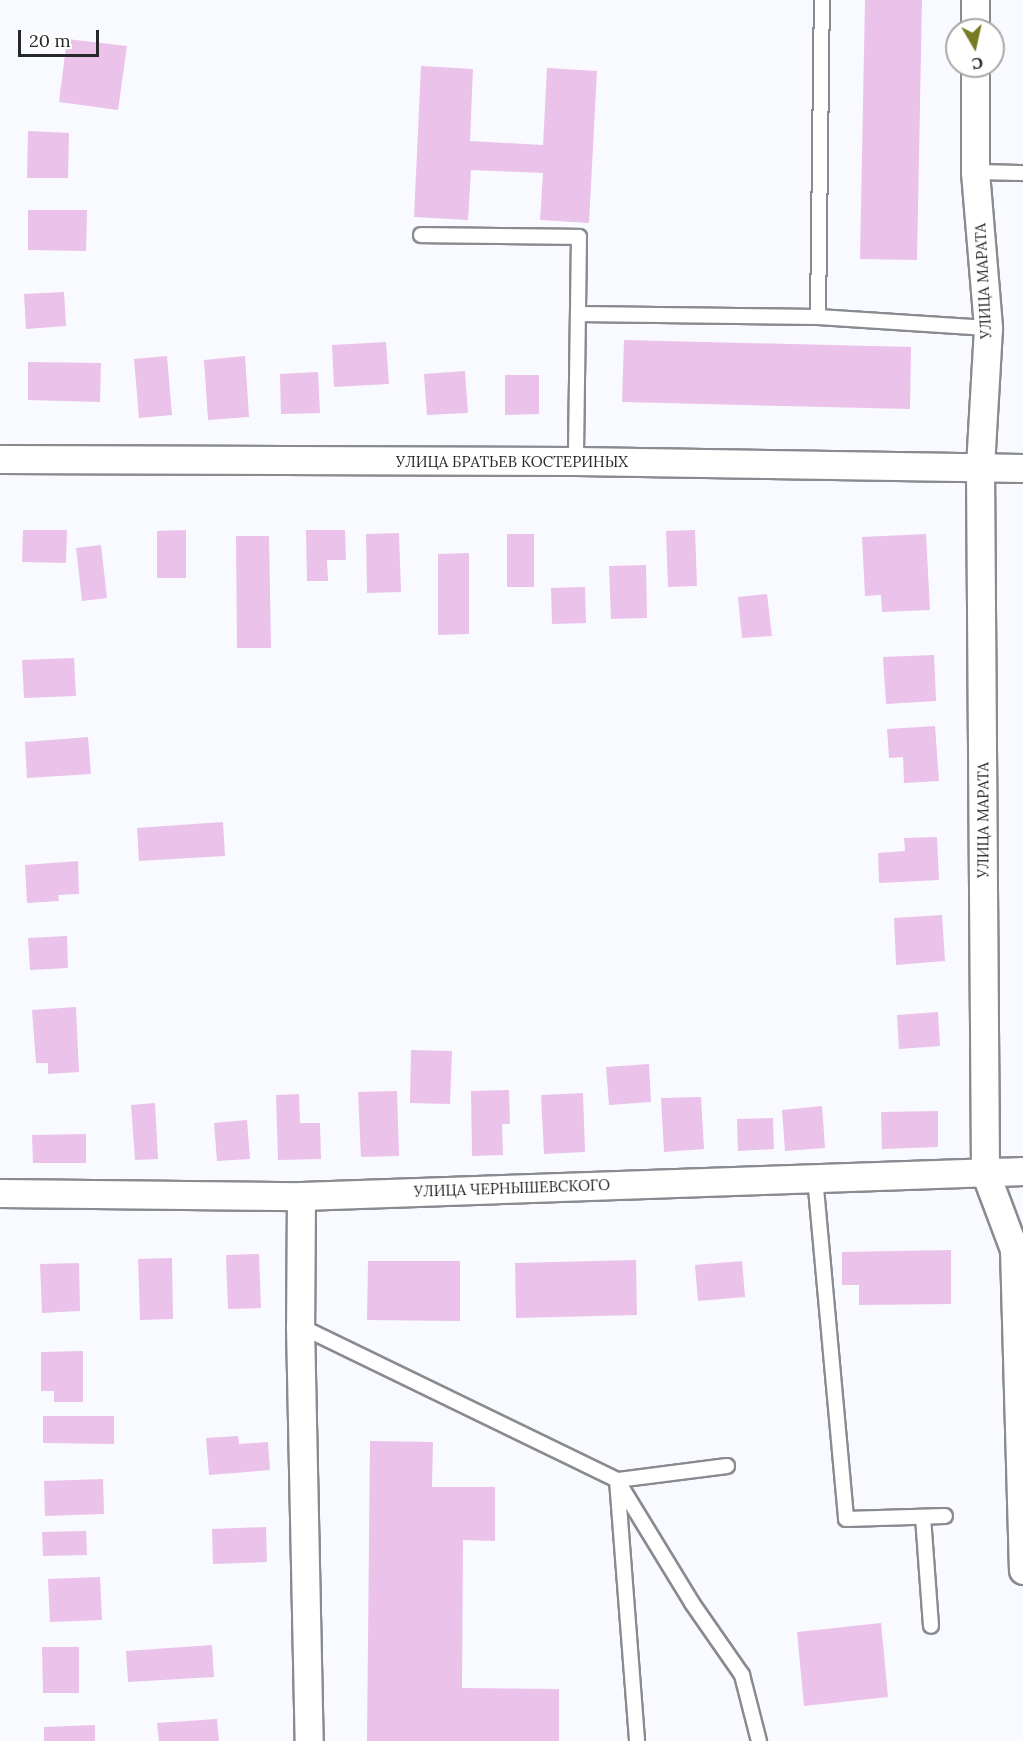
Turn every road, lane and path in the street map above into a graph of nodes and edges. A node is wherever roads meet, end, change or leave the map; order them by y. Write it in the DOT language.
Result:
graph roads {
  1 [pos="822,0"];
  2 [pos="975,0"];
  3 [pos="975,18"];
  4 [pos="975,78"];
  5 [pos="975,172"];
  6 [pos="1023,173"];
  7 [pos="421,236"];
  8 [pos="578,314"];
  9 [pos="818,317"];
  10 [pos="988,328"];
  11 [pos="0,459"];
  12 [pos="576,462"];
  13 [pos="980,468"];
  14 [pos="1023,468"];
  15 [pos="1023,1171"];
  16 [pos="985,1172"];
  17 [pos="815,1177"];
  18 [pos="0,1193"];
  19 [pos="301,1196"];
  20 [pos="300,1326"];
  21 [pos="728,1466"];
  22 [pos="617,1479"];
  23 [pos="945,1516"];
  24 [pos="923,1517"];
  25 [pos="1023,1570"];
  26 [pos="931,1626"];
  27 [pos="309,1741"];
  28 [pos="637,1741"];
  29 [pos="759,1741"];
  1 -- 9 [label="lane"];
  2 -- 3 [label="street"];
  4 -- 5 [label="street, УЛИЦА МАРАТА"];
  5 -- 6 [label="lane"];
  5 -- 10 [label="street, УЛИЦА МАРАТА"];
  7 -- 8 [label="lane"];
  8 -- 9 [label="lane"];
  8 -- 12 [label="lane"];
  9 -- 10 [label="lane"];
  10 -- 13 [label="street, УЛИЦА МАРАТА"];
  11 -- 12 [label="street, УЛИЦА БРАТЬЕВ КОСТЕРИНЫХ"];
  12 -- 13 [label="street, УЛИЦА БРАТЬЕВ КОСТЕРИНЫХ"];
  13 -- 14 [label="street, УЛИЦА БРАТЬЕВ КОСТЕРИНЫХ"];
  13 -- 16 [label="street, УЛИЦА МАРАТА"];
  15 -- 16 [label="street, УЛИЦА ЧЕРНЫШЕВСКОГО"];
  16 -- 17 [label="street, УЛИЦА ЧЕРНЫШЕВСКОГО"];
  16 -- 25 [label="street, УЛИЦА МАРАТА"];
  17 -- 19 [label="street, УЛИЦА ЧЕРНЫШЕВСКОГО"];
  17 -- 24 [label="lane"];
  18 -- 19 [label="street, УЛИЦА ЧЕРНЫШЕВСКОГО"];
  19 -- 20 [label="street"];
  20 -- 22 [label="lane"];
  20 -- 27 [label="street"];
  21 -- 22 [label="lane"];
  22 -- 28 [label="lane"];
  22 -- 29 [label="lane"];
  23 -- 24 [label="lane"];
  24 -- 26 [label="lane"];
}
